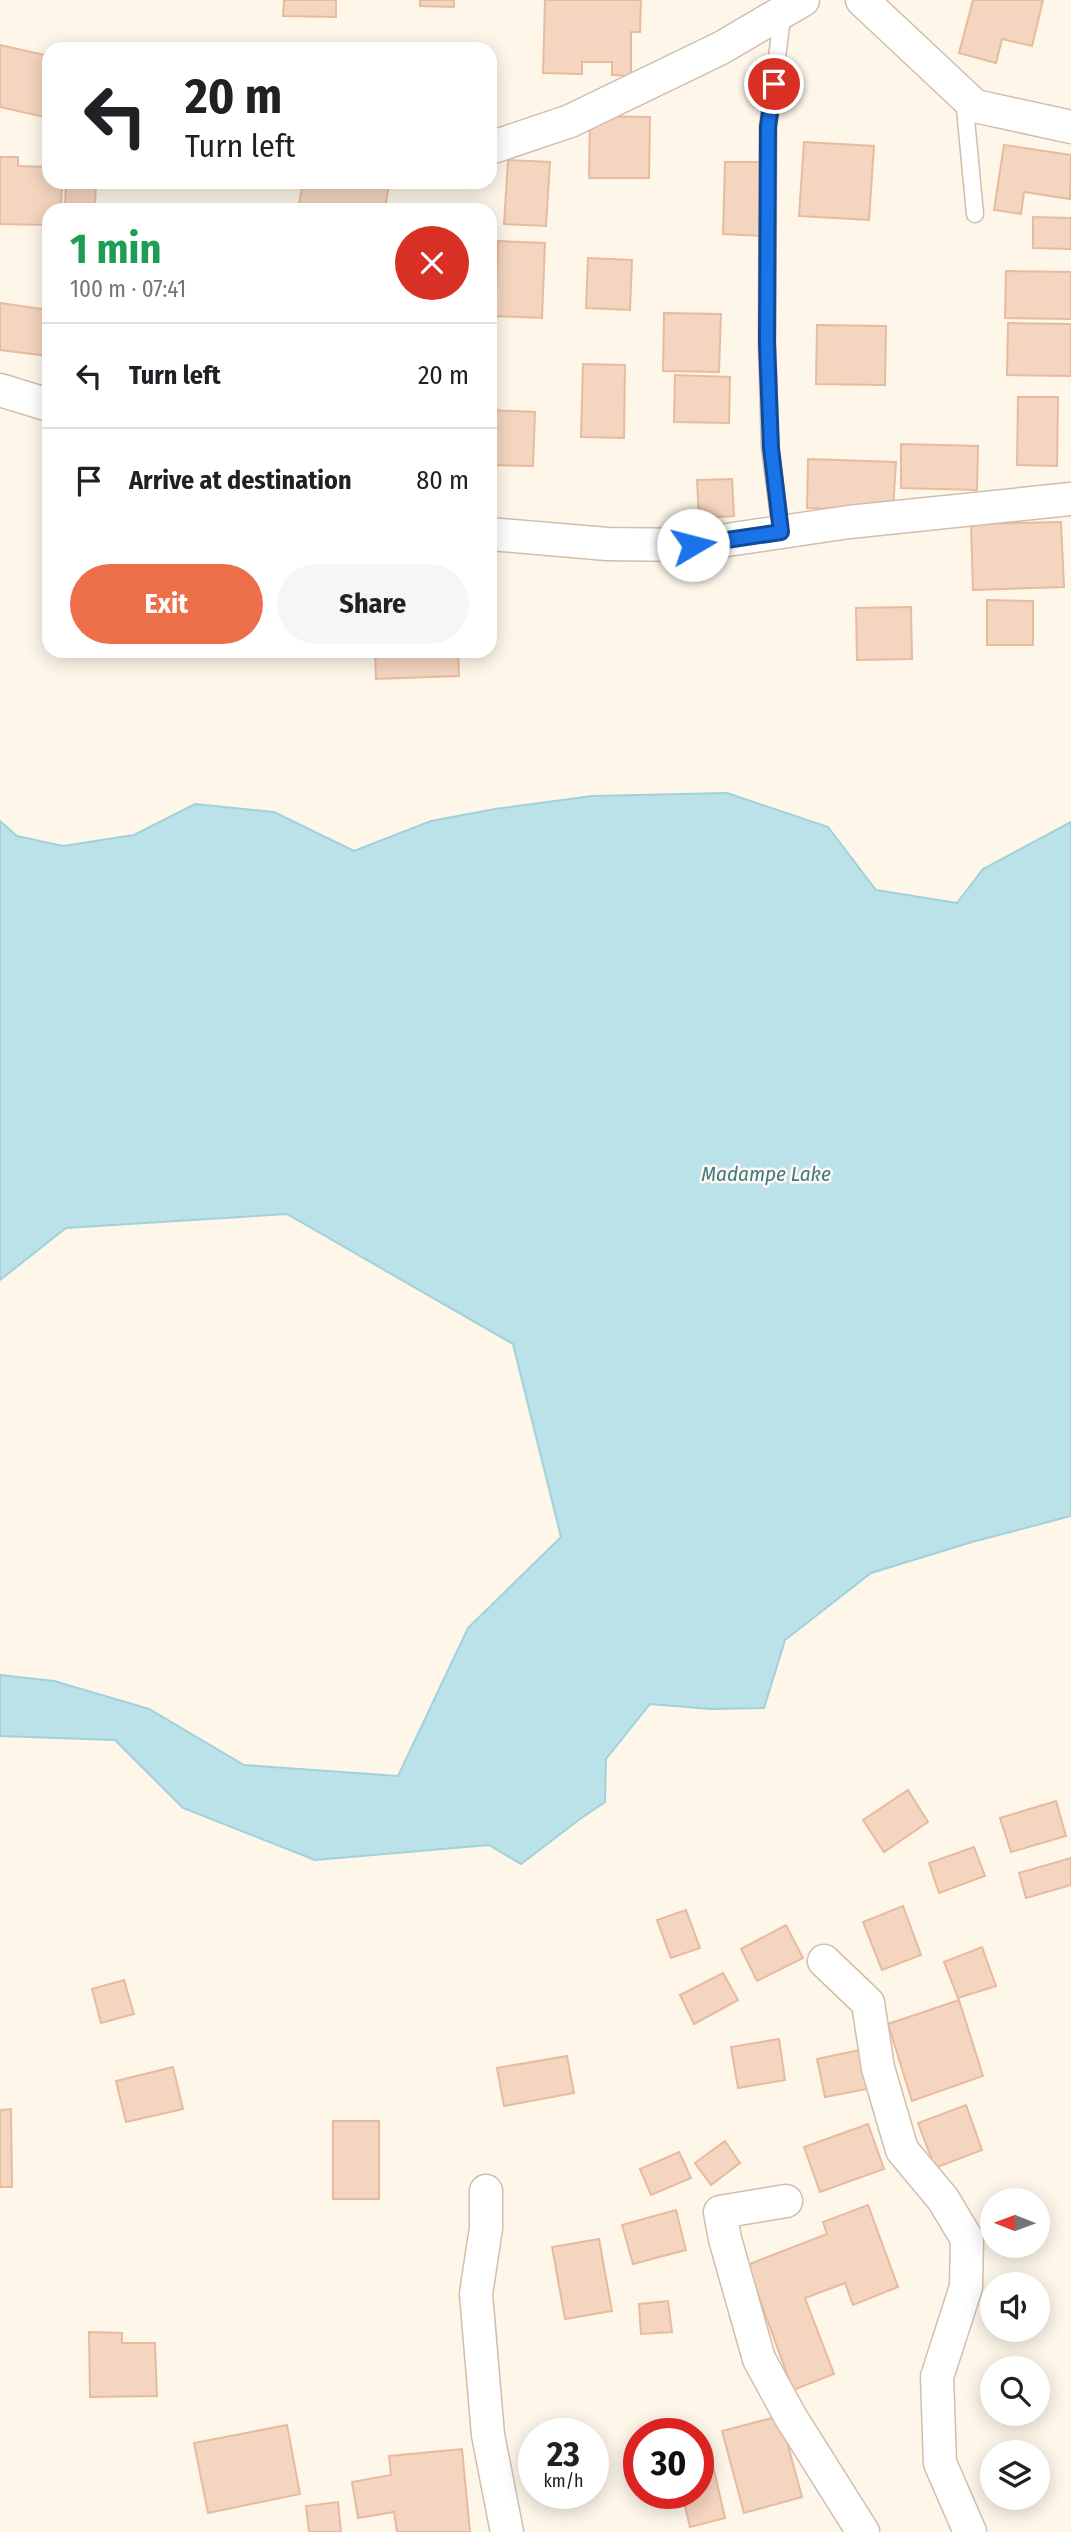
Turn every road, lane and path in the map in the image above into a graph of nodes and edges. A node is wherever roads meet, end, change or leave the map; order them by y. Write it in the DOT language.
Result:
graph roads {
  1 [pos="862,0"];
  2 [pos="793,6"];
  3 [pos="963,95"];
  4 [pos="1071,127"];
  5 [pos="497,146"];
  6 [pos="975,214"];
  7 [pos="0,390"];
  8 [pos="42,403"];
  9 [pos="1071,499"];
  10 [pos="781,532"];
  11 [pos="497,535"];
  12 [pos="824,1961"];
  13 [pos="486,2191"];
  14 [pos="786,2201"];
  15 [pos="507,2532"];
  16 [pos="863,2532"];
  17 [pos="970,2532"];
  1 -- 3 [label="street"];
  2 -- 5 [label="street"];
  2 -- 10 [label="lane"];
  3 -- 4 [label="street"];
  3 -- 6 [label="lane"];
  7 -- 8 [label="street"];
  9 -- 10 [label="street"];
  10 -- 11 [label="street"];
  12 -- 17 [label="street"];
  13 -- 15 [label="street"];
  14 -- 16 [label="street"];
}
